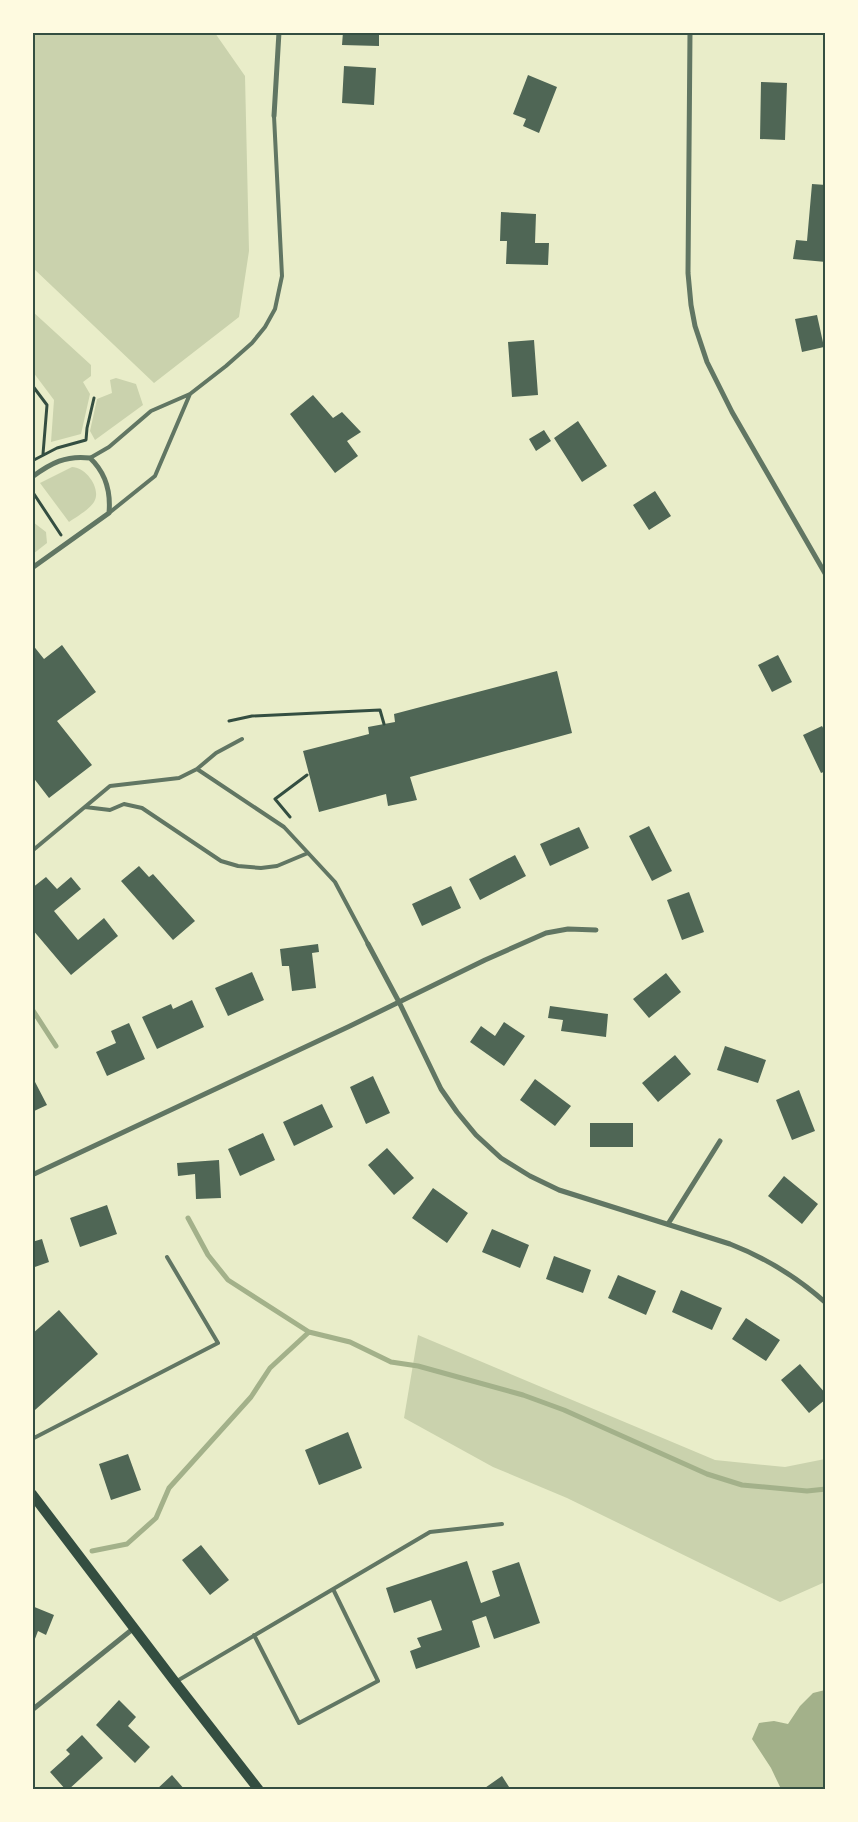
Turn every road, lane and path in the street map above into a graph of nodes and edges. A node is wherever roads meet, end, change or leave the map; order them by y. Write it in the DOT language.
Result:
graph roads {
  1 [pos="279,32"];
  2 [pos="690,32"];
  3 [pos="274,116"];
  4 [pos="32,384"];
  5 [pos="190,394"];
  6 [pos="94,398"];
  7 [pos="86,440"];
  8 [pos="43,454"];
  9 [pos="90,458"];
  10 [pos="32,477"];
  11 [pos="32,492"];
  12 [pos="109,513"];
  13 [pos="67,543"];
  14 [pos="32,568"];
  15 [pos="826,575"];
  16 [pos="229,722"];
  17 [pos="384,724"];
  18 [pos="242,739"];
  19 [pos="197,769"];
  20 [pos="307,775"];
  21 [pos="275,799"];
  22 [pos="85,807"];
  23 [pos="32,851"];
  24 [pos="308,853"];
  25 [pos="596,930"];
  26 [pos="368,944"];
  27 [pos="399,1002"];
  28 [pos="720,1141"];
  29 [pos="32,1175"];
  30 [pos="668,1224"];
  31 [pos="167,1257"];
  32 [pos="826,1303"];
  33 [pos="32,1438"];
  34 [pos="32,1494"];
  35 [pos="502,1524"];
  36 [pos="333,1589"];
  37 [pos="134,1628"];
  38 [pos="254,1635"];
  39 [pos="175,1682"];
  40 [pos="32,1710"];
  41 [pos="259,1790"];
  1 -- 3 [label="street"];
  2 -- 15 [label="street"];
  3 -- 5 [label="lane"];
  4 -- 8 [label="path"];
  5 -- 9 [label="lane"];
  5 -- 12 [label="lane"];
  6 -- 7 [label="path"];
  9 -- 10 [label="street"];
  9 -- 12 [label="street"];
  11 -- 13 [label="path"];
  12 -- 13 [label="street"];
  13 -- 14 [label="street"];
  16 -- 17 [label="path"];
  18 -- 19 [label="lane"];
  19 -- 22 [label="lane"];
  19 -- 24 [label="lane"];
  20 -- 21 [label="path"];
  22 -- 23 [label="lane"];
  22 -- 24 [label="lane"];
  24 -- 26 [label="lane"];
  25 -- 27 [label="street"];
  26 -- 27 [label="street"];
  27 -- 29 [label="street"];
  27 -- 30 [label="street"];
  28 -- 30 [label="street"];
  30 -- 32 [label="street"];
  31 -- 33 [label="lane"];
  34 -- 37 [label="main road"];
  35 -- 36 [label="lane"];
  36 -- 38 [label="lane"];
  36 -- 38 [label="lane"];
  37 -- 39 [label="main road"];
  37 -- 40 [label="street"];
  38 -- 39 [label="lane"];
  39 -- 41 [label="main road"];
}
